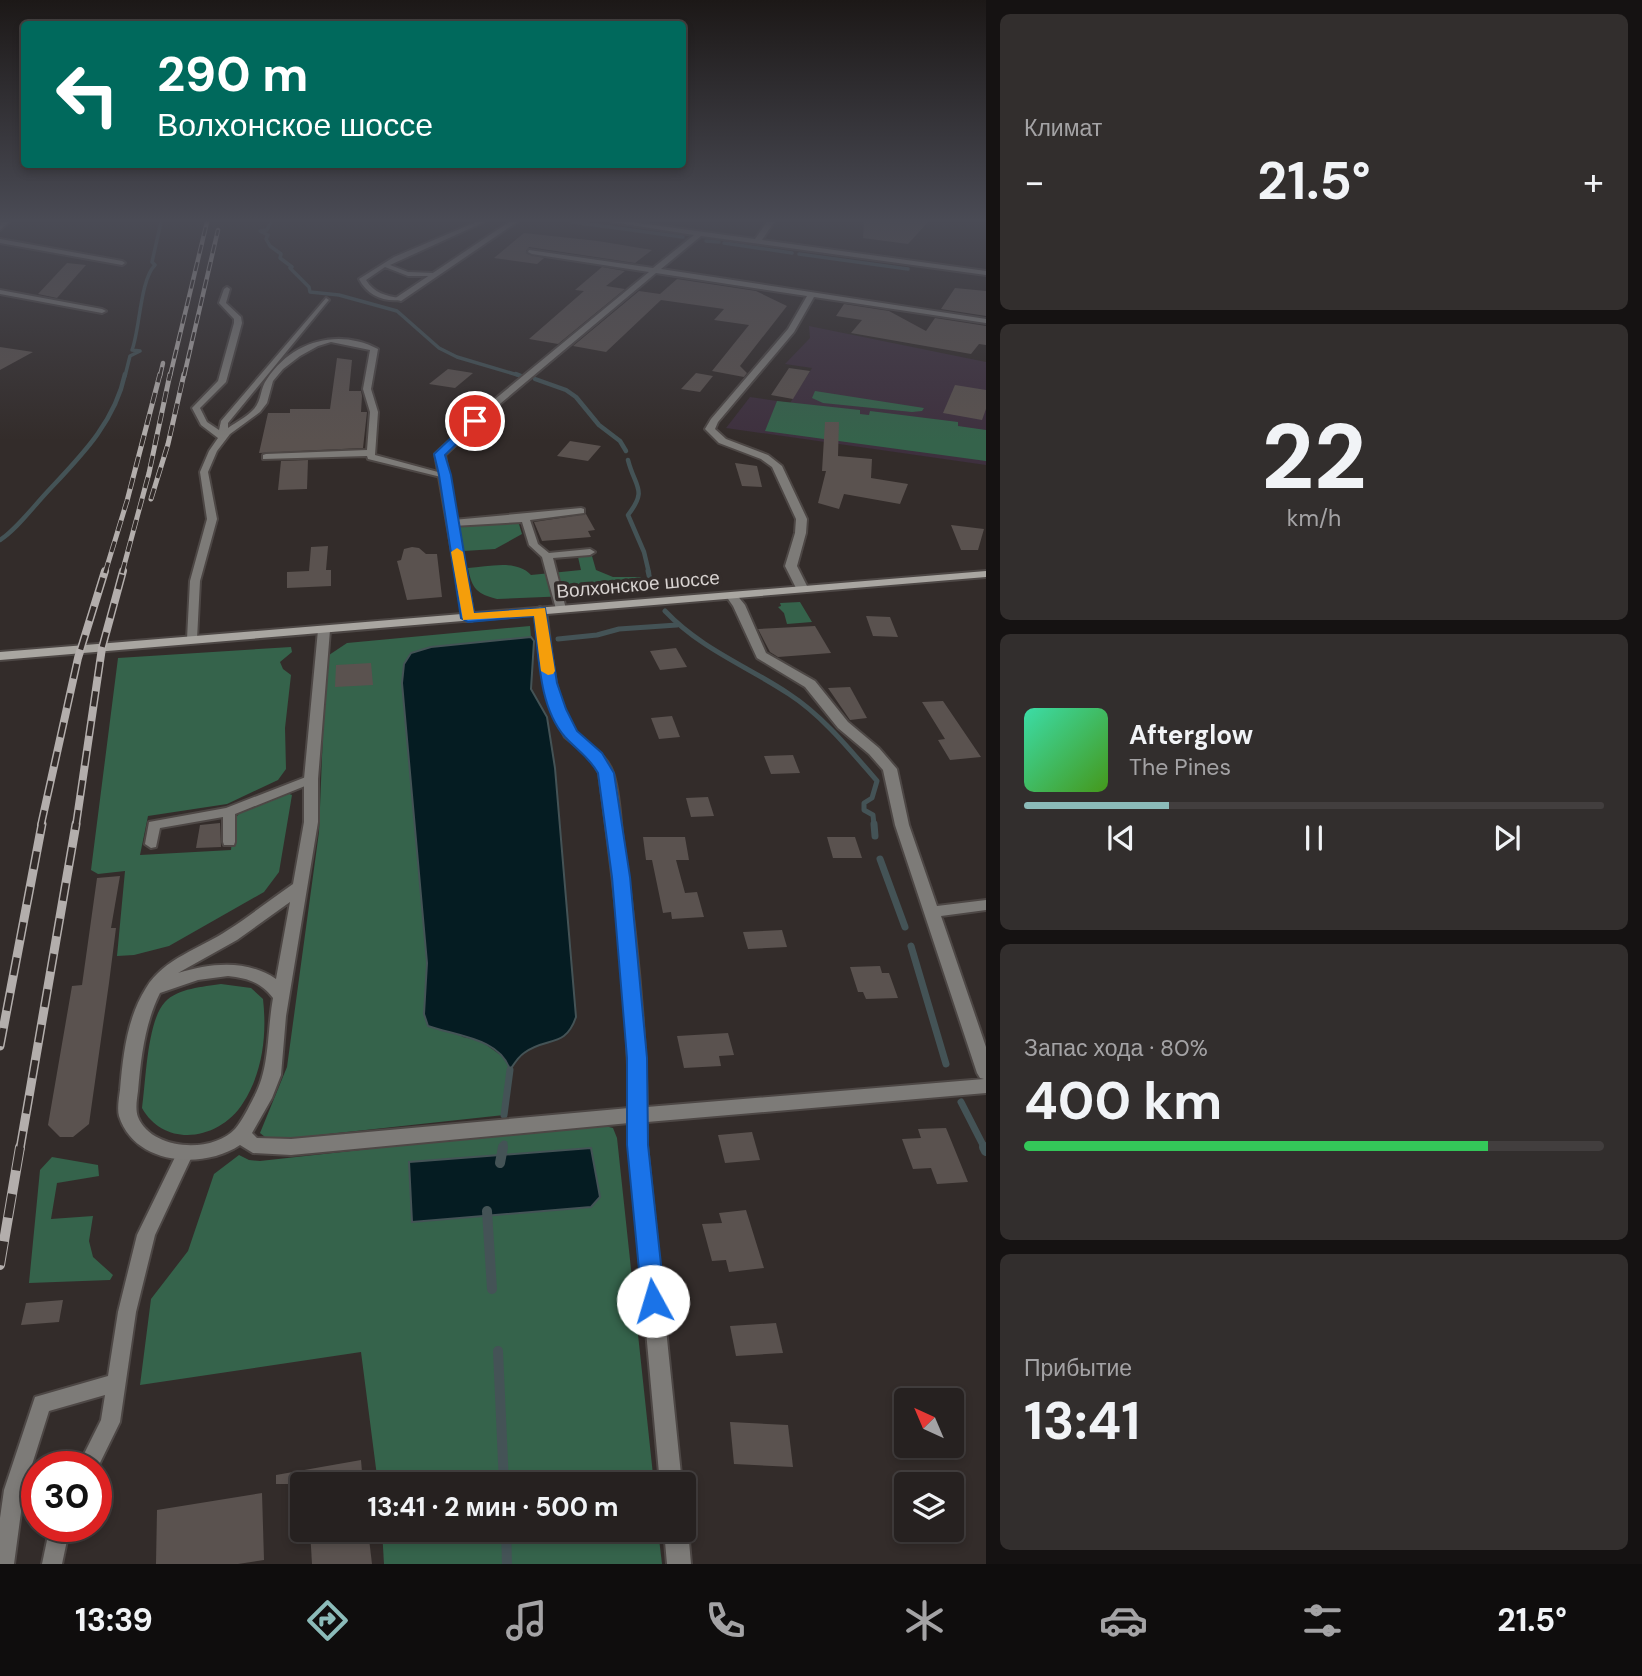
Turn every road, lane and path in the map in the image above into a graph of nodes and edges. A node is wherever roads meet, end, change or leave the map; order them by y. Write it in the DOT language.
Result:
graph roads {
  1 [pos="16,295"];
  2 [pos="225,295"];
  3 [pos="381,295"];
  4 [pos="404,295"];
  5 [pos="626,295"];
  6 [pos="811,295"];
  7 [pos="818,295"];
  8 [pos="398,299"];
  9 [pos="326,300"];
  10 [pos="102,311"];
  11 [pos="986,321"];
  12 [pos="223,437"];
  13 [pos="369,453"];
  14 [pos="266,457"];
  15 [pos="445,475"];
  16 [pos="581,511"];
  17 [pos="520,517"];
  18 [pos="453,523"];
  19 [pos="590,552"];
  20 [pos="547,556"];
  21 [pos="986,573"];
  22 [pos="802,588"];
  23 [pos="732,596"];
  24 [pos="562,609"];
  25 [pos="540,611"];
  26 [pos="468,618"];
  27 [pos="324,630"];
  28 [pos="192,639"];
  29 [pos="0,656"];
  30 [pos="311,779"];
  31 [pos="229,812"];
  32 [pos="229,842"];
  33 [pos="151,844"];
  34 [pos="298,888"];
  35 [pos="986,905"];
  36 [pos="930,912"];
  37 [pos="153,990"];
  38 [pos="282,998"];
  39 [pos="986,1073"];
  40 [pos="986,1086"];
  41 [pos="636,1115"];
  42 [pos="241,1135"];
  43 [pos="185,1154"];
  44 [pos="117,1382"];
  45 [pos="96,1451"];
  46 [pos="670,1472"];
  47 [pos="57,1542"];
  48 [pos="677,1542"];
  49 [pos="4,1564"];
  50 [pos="52,1564"];
  51 [pos="679,1564"];
  1 -- 10 [label="lane"];
  2 -- 12 [label="lane"];
  3 -- 8 [label="lane"];
  4 -- 8 [label="street"];
  5 -- 15 [label="street"];
  6 -- 22 [label="street"];
  7 -- 11 [label="street"];
  9 -- 12 [label="lane"];
  12 -- 13 [label="lane"];
  12 -- 28 [label="lane"];
  13 -- 14 [label="lane"];
  13 -- 15 [label="lane"];
  15 -- 18 [label="street"];
  16 -- 17 [label="lane"];
  17 -- 18 [label="lane"];
  17 -- 20 [label="lane"];
  18 -- 26 [label="street"];
  19 -- 20 [label="lane"];
  20 -- 24 [label="lane"];
  21 -- 22 [label="main road, Волхонское шоссе"];
  22 -- 23 [label="main road, Волхонское шоссе"];
  23 -- 24 [label="main road, Волхонское шоссе"];
  23 -- 36 [label="street"];
  24 -- 25 [label="main road, Волхонское шоссе"];
  25 -- 26 [label="main road, Волхонское шоссе"];
  25 -- 41 [label="street"];
  26 -- 27 [label="main road, Волхонское шоссе"];
  27 -- 28 [label="main road, Волхонское шоссе"];
  27 -- 30 [label="street"];
  28 -- 29 [label="main road, Волхонское шоссе"];
  30 -- 31 [label="lane"];
  30 -- 34 [label="street"];
  31 -- 32 [label="lane"];
  31 -- 33 [label="lane"];
  34 -- 37 [label="street"];
  34 -- 38 [label="street"];
  35 -- 36 [label="street"];
  36 -- 39 [label="street"];
  37 -- 38 [label="street"];
  37 -- 43 [label="street"];
  38 -- 42 [label="street"];
  40 -- 41 [label="street"];
  41 -- 42 [label="street"];
  41 -- 46 [label="street"];
  42 -- 43 [label="street"];
  43 -- 44 [label="lane"];
  44 -- 45 [label="lane"];
  44 -- 49 [label="lane"];
  47 -- 50 [label="lane"];
  48 -- 51 [label="street"];
}
